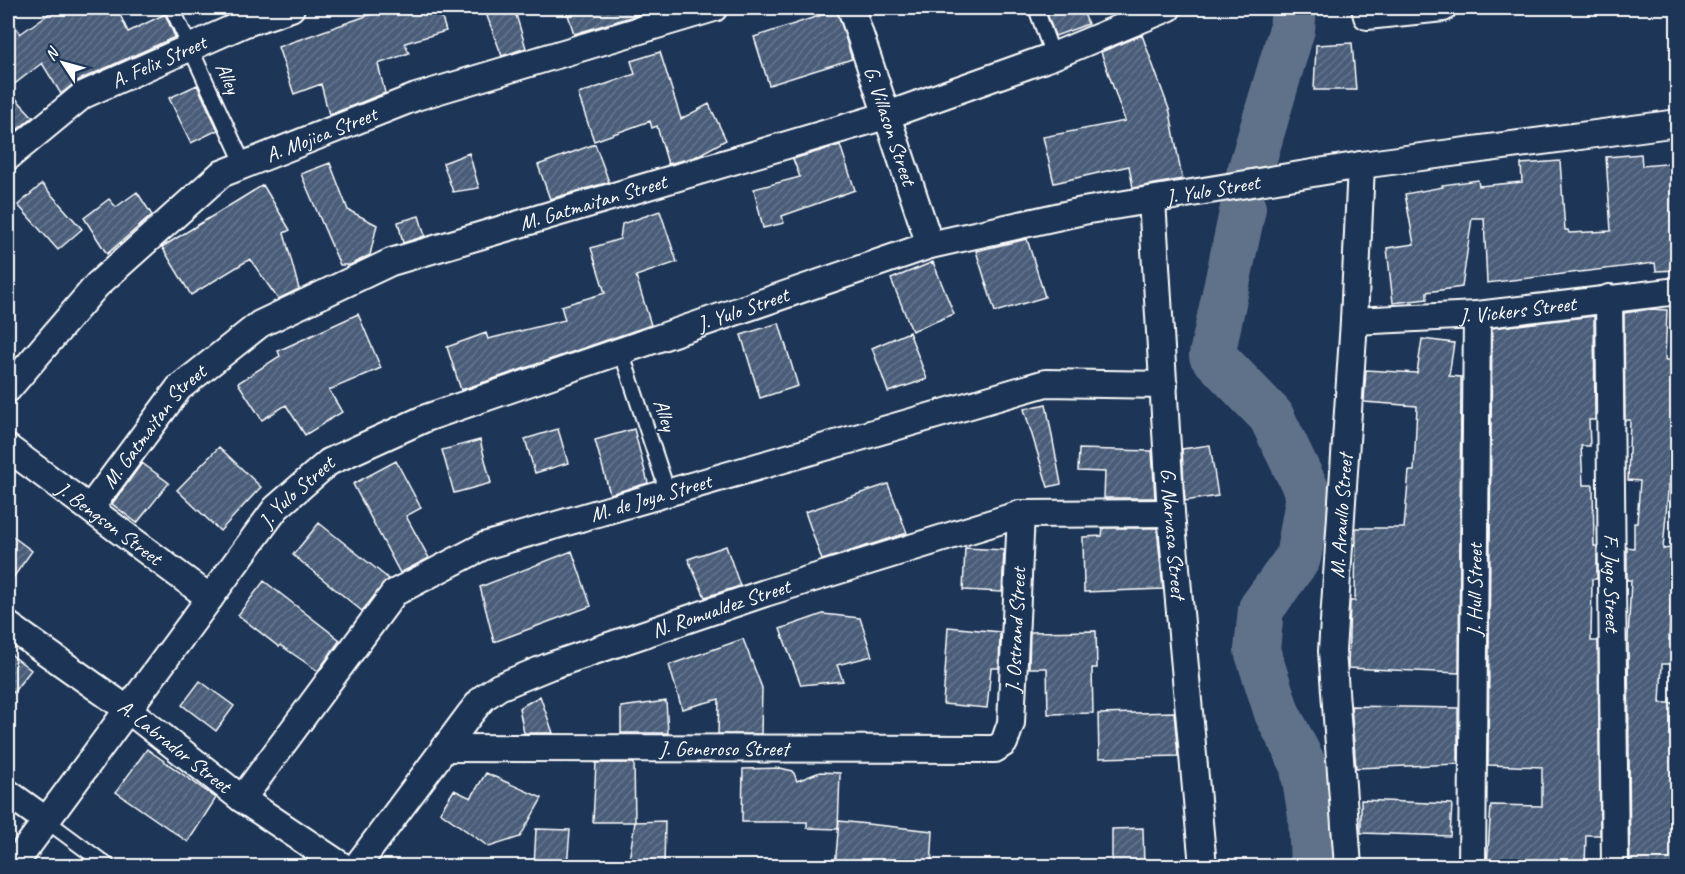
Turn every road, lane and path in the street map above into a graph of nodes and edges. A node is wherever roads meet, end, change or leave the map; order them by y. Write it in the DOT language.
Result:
graph roads {
  1 [pos="172,8"];
  2 [pos="291,8"];
  3 [pos="714,8"];
  4 [pos="851,8"];
  5 [pos="1036,8"];
  6 [pos="1169,8"];
  7 [pos="1443,8"];
  8 [pos="1366,12"];
  9 [pos="191,47"];
  10 [pos="1053,56"];
  11 [pos="885,116"];
  12 [pos="1677,123"];
  13 [pos="8,157"];
  14 [pos="244,165"];
  15 [pos="1361,165"];
  16 [pos="1152,200"];
  17 [pos="930,245"];
  18 [pos="1677,291"];
  19 [pos="1609,298"];
  20 [pos="1477,315"];
  21 [pos="1354,321"];
  22 [pos="621,351"];
  23 [pos="1164,385"];
  24 [pos="8,389"];
  25 [pos="8,448"];
  26 [pos="668,493"];
  27 [pos="90,508"];
  28 [pos="1171,513"];
  29 [pos="1021,514"];
  30 [pos="210,598"];
  31 [pos="8,625"];
  32 [pos="127,709"];
  33 [pos="1004,743"];
  34 [pos="444,748"];
  35 [pos="8,793"];
  36 [pos="242,799"];
  37 [pos="47,821"];
  38 [pos="13,867"];
  39 [pos="108,867"];
  40 [pos="342,867"];
  41 [pos="357,867"];
  42 [pos="1203,867"];
  43 [pos="1348,867"];
  44 [pos="1472,867"];
  45 [pos="1616,867"];
  1 -- 9 [label="lane, Alley"];
  2 -- 9 [label="street, A. Felix Street"];
  3 -- 14 [label="street, A. Mojica Street"];
  4 -- 11 [label="street, G. Villason Street"];
  5 -- 10 [label="lane"];
  6 -- 10 [label="street, M. Gatmaitan Street"];
  7 -- 8 [label="street"];
  9 -- 13 [label="street, A. Felix Street"];
  9 -- 14 [label="lane, Alley"];
  10 -- 11 [label="street, M. Gatmaitan Street"];
  11 -- 17 [label="street, G. Villason Street"];
  11 -- 27 [label="street, M. Gatmaitan Street"];
  12 -- 15 [label="street, J. Yulo Street"];
  14 -- 24 [label="street, A. Mojica Street"];
  15 -- 16 [label="street, J. Yulo Street"];
  15 -- 21 [label="street, M. Araullo Street"];
  16 -- 17 [label="street, J. Yulo Street"];
  16 -- 23 [label="street, G. Narvasa Street"];
  17 -- 22 [label="street, J. Yulo Street"];
  18 -- 19 [label="street, J. Vickers Street"];
  19 -- 20 [label="street, J. Vickers Street"];
  19 -- 45 [label="street, F. Jugo Street"];
  20 -- 21 [label="street, J. Vickers Street"];
  20 -- 44 [label="street, J. Hull Street"];
  21 -- 43 [label="street, M. Araullo Street"];
  22 -- 26 [label="lane, Alley"];
  22 -- 30 [label="street, J. Yulo Street"];
  23 -- 26 [label="street, M. de Joya Street"];
  23 -- 28 [label="street, G. Narvasa Street"];
  25 -- 27 [label="street, J. Bengson Street"];
  26 -- 36 [label="street, M. de Joya Street"];
  27 -- 30 [label="street, J. Bengson Street"];
  28 -- 29 [label="street, N. Romualdez Street"];
  28 -- 42 [label="street, G. Narvasa Street"];
  29 -- 33 [label="street, J. Ostrand Street"];
  29 -- 34 [label="street, N. Romualdez Street"];
  30 -- 32 [label="street, J. Yulo Street"];
  31 -- 32 [label="street, A. Labrador Street"];
  32 -- 36 [label="street, A. Labrador Street"];
  32 -- 37 [label="street, J. Yulo Street"];
  33 -- 34 [label="street, J. Generoso Street"];
  34 -- 41 [label="street, N. Romualdez Street"];
  35 -- 37 [label="street"];
  36 -- 40 [label="street, A. Labrador Street"];
  37 -- 38 [label="street, J. Yulo Street"];
  37 -- 39 [label="lane"];
}
